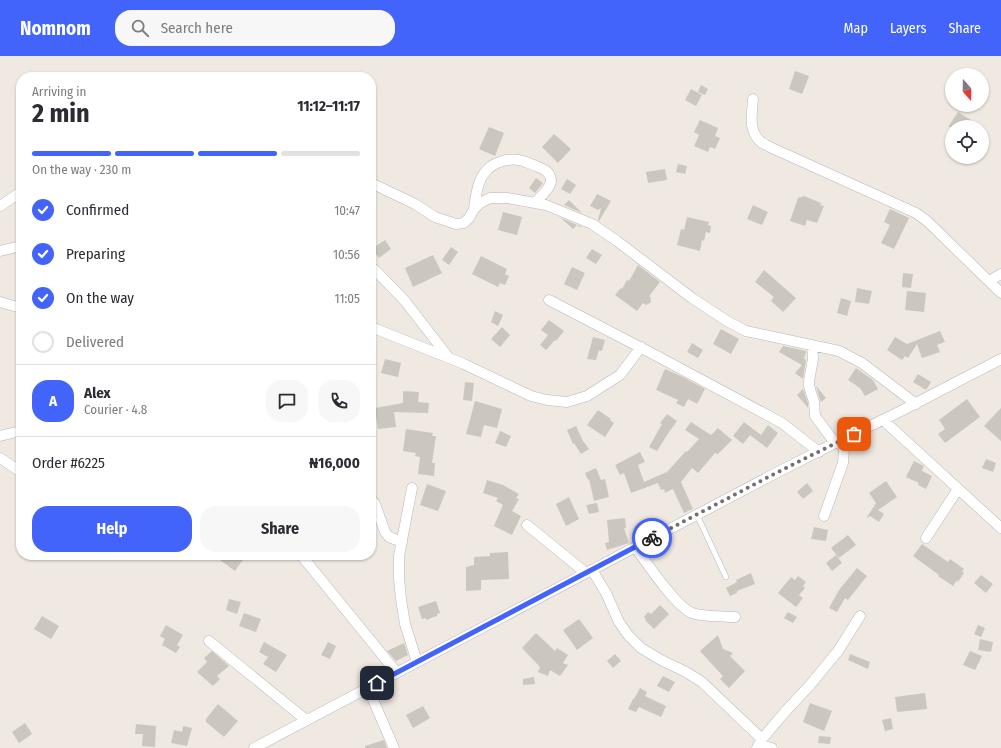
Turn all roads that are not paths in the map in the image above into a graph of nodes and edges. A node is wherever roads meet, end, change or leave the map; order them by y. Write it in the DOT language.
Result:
graph roads {
  1 [pos="753,99"];
  2 [pos="376,185"];
  3 [pos="16,195"];
  4 [pos="536,202"];
  5 [pos="0,206"];
  6 [pos="474,209"];
  7 [pos="16,247"];
  8 [pos="0,251"];
  9 [pos="376,271"];
  10 [pos="1001,274"];
  11 [pos="989,281"];
  12 [pos="1001,293"];
  13 [pos="549,300"];
  14 [pos="0,302"];
  15 [pos="16,307"];
  16 [pos="376,329"];
  17 [pos="812,345"];
  18 [pos="641,348"];
  19 [pos="449,358"];
  20 [pos="1001,359"];
  21 [pos="916,404"];
  22 [pos="883,420"];
  23 [pos="16,432"];
  24 [pos="0,436"];
  25 [pos="838,442"];
  26 [pos="819,452"];
  27 [pos="0,458"];
  28 [pos="16,469"];
  29 [pos="412,488"];
  30 [pos="958,489"];
  31 [pos="376,507"];
  32 [pos="698,515"];
  33 [pos="824,516"];
  34 [pos="527,525"];
  35 [pos="1001,528"];
  36 [pos="926,538"];
  37 [pos="402,542"];
  38 [pos="635,548"];
  39 [pos="305,560"];
  40 [pos="589,571"];
  41 [pos="726,577"];
  42 [pos="860,616"];
  43 [pos="735,617"];
  44 [pos="209,641"];
  45 [pos="417,662"];
  46 [pos="397,673"];
  47 [pos="368,688"];
  48 [pos="306,720"];
  49 [pos="760,744"];
  50 [pos="254,748"];
  51 [pos="394,748"];
  52 [pos="772,748"];
  1 -- 11 [label="street"];
  2 -- 6 [label="street"];
  3 -- 5 [label="street"];
  4 -- 6 [label="street"];
  4 -- 6 [label="street"];
  4 -- 17 [label="street"];
  7 -- 8 [label="street"];
  9 -- 19 [label="street"];
  10 -- 11 [label="street"];
  11 -- 12 [label="street"];
  13 -- 18 [label="street"];
  14 -- 15 [label="street"];
  16 -- 19 [label="street"];
  17 -- 21 [label="street"];
  17 -- 25 [label="street"];
  18 -- 19 [label="street"];
  18 -- 26 [label="street"];
  20 -- 21 [label="street"];
  21 -- 22 [label="street"];
  22 -- 25 [label="street"];
  22 -- 30 [label="street"];
  23 -- 24 [label="street"];
  25 -- 26 [label="street"];
  25 -- 33 [label="street"];
  26 -- 32 [label="street"];
  27 -- 28 [label="street"];
  29 -- 37 [label="street"];
  30 -- 35 [label="street"];
  30 -- 36 [label="street"];
  31 -- 37 [label="street"];
  32 -- 38 [label="street"];
  32 -- 41 [label="lane"];
  34 -- 40 [label="street"];
  37 -- 45 [label="street"];
  38 -- 40 [label="street"];
  38 -- 43 [label="street"];
  39 -- 46 [label="street"];
  40 -- 45 [label="street"];
  40 -- 49 [label="street"];
  42 -- 49 [label="street"];
  44 -- 48 [label="street"];
  45 -- 46 [label="street"];
  46 -- 47 [label="street"];
  47 -- 48 [label="street"];
  47 -- 51 [label="street"];
  48 -- 50 [label="street"];
  49 -- 52 [label="street"];
}
